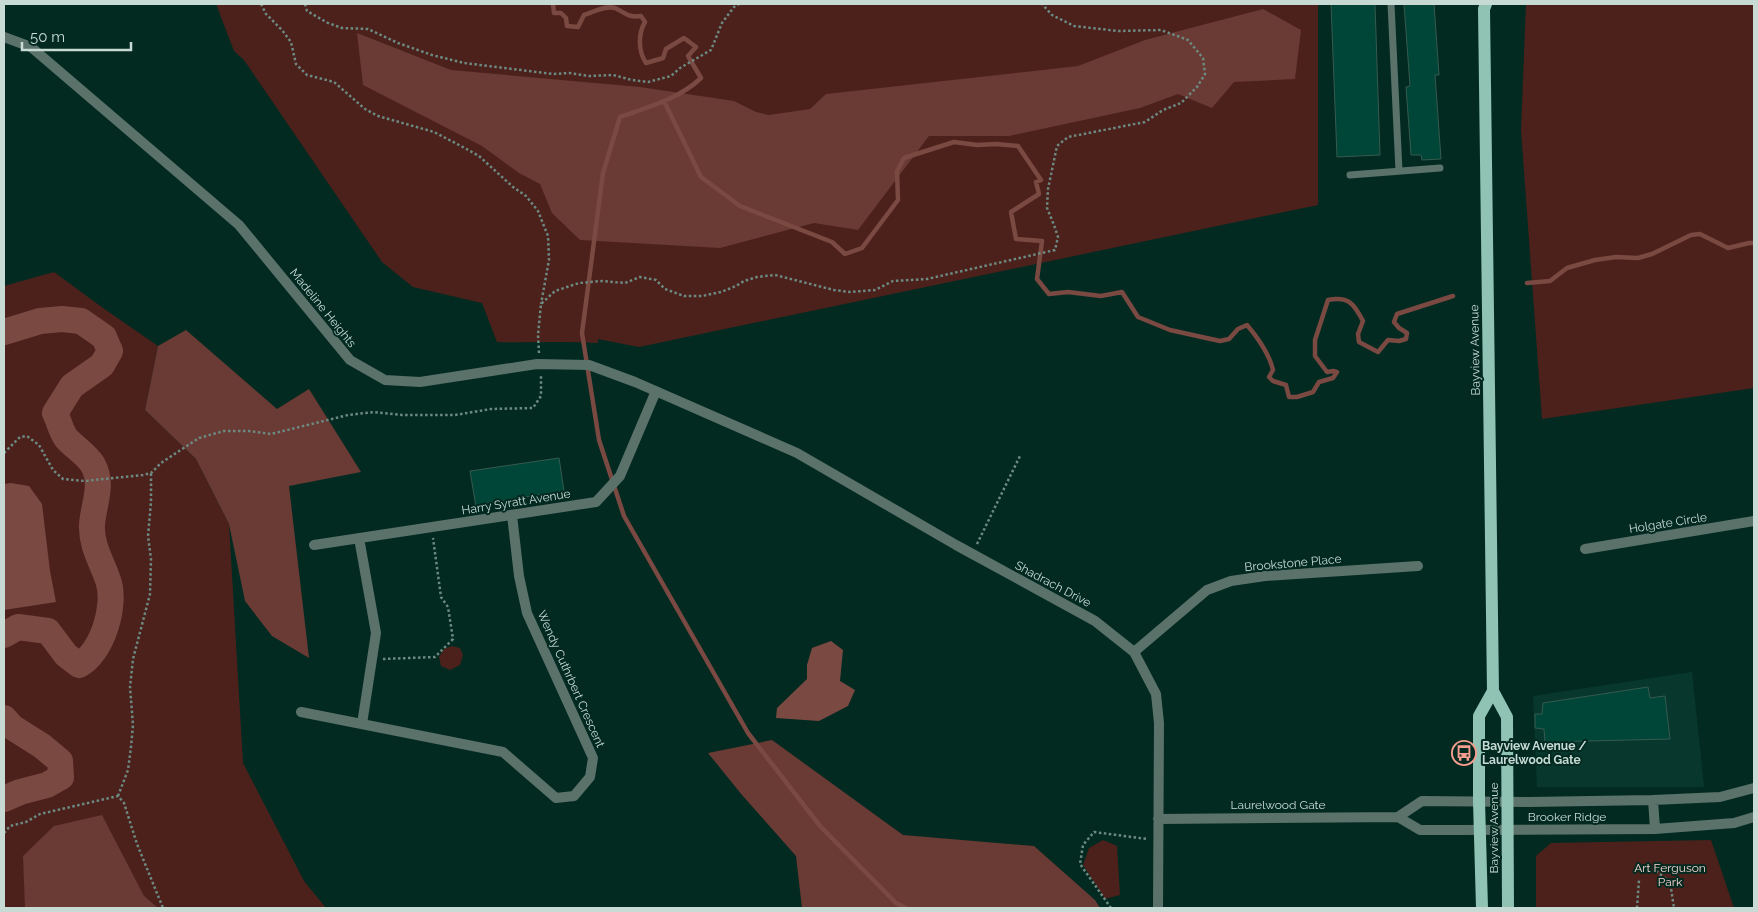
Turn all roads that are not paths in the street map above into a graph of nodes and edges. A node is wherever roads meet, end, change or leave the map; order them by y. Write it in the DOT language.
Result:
graph roads {
  1 [pos="1391,4"];
  2 [pos="1484,5"];
  3 [pos="4,37"];
  4 [pos="1440,168"];
  5 [pos="1399,171"];
  6 [pos="1350,175"];
  7 [pos="656,391"];
  8 [pos="725,422"];
  9 [pos="512,515"];
  10 [pos="1754,522"];
  11 [pos="359,538"];
  12 [pos="314,545"];
  13 [pos="1585,549"];
  14 [pos="1418,566"];
  15 [pos="1134,652"];
  16 [pos="1493,691"];
  17 [pos="301,712"];
  18 [pos="362,724"];
  19 [pos="1754,788"];
  20 [pos="1653,800"];
  21 [pos="1479,801"];
  22 [pos="1508,802"];
  23 [pos="1398,817"];
  24 [pos="1754,817"];
  25 [pos="1158,818"];
  26 [pos="1480,829"];
  27 [pos="1508,830"];
  28 [pos="1655,830"];
  29 [pos="1158,908"];
  30 [pos="1482,908"];
  31 [pos="1508,908"];
  1 -- 5 [label="lane"];
  2 -- 16 [label="main road, Bayview Avenue"];
  3 -- 7 [label="street, Madeline Heights"];
  4 -- 5 [label="lane"];
  5 -- 6 [label="lane"];
  7 -- 8 [label="street, Madeline Heights"];
  7 -- 9 [label="street, Harry Syratt Avenue"];
  8 -- 15 [label="street, Shadrach Drive"];
  9 -- 11 [label="street, Harry Syratt Avenue"];
  9 -- 18 [label="street, Wendy Cuthrbert Crescent"];
  10 -- 13 [label="street, Holgate Circle"];
  11 -- 12 [label="street, Harry Syratt Avenue"];
  11 -- 18 [label="street"];
  14 -- 15 [label="street, Brookstone Place"];
  15 -- 25 [label="street, Shadrach Drive"];
  16 -- 21 [label="main road, Bayview Avenue"];
  16 -- 22 [label="main road, Bayview Avenue"];
  17 -- 18 [label="street, Wendy Cuthrbert Crescent"];
  19 -- 20 [label="street, Brooker Ridge"];
  20 -- 22 [label="street, Brooker Ridge"];
  20 -- 28 [label="street"];
  21 -- 22 [label="street, Brooker Ridge"];
  21 -- 23 [label="street"];
  21 -- 26 [label="main road, Bayview Avenue"];
  22 -- 27 [label="main road, Bayview Avenue"];
  23 -- 25 [label="street, Laurelwood Gate"];
  23 -- 26 [label="street"];
  24 -- 28 [label="street, Brooker Ridge"];
  25 -- 29 [label="street, Shadrach Drive"];
  26 -- 27 [label="street, Brooker Ridge"];
  26 -- 30 [label="main road, Bayview Avenue"];
  27 -- 28 [label="street, Brooker Ridge"];
  27 -- 31 [label="main road, Bayview Avenue"];
}
